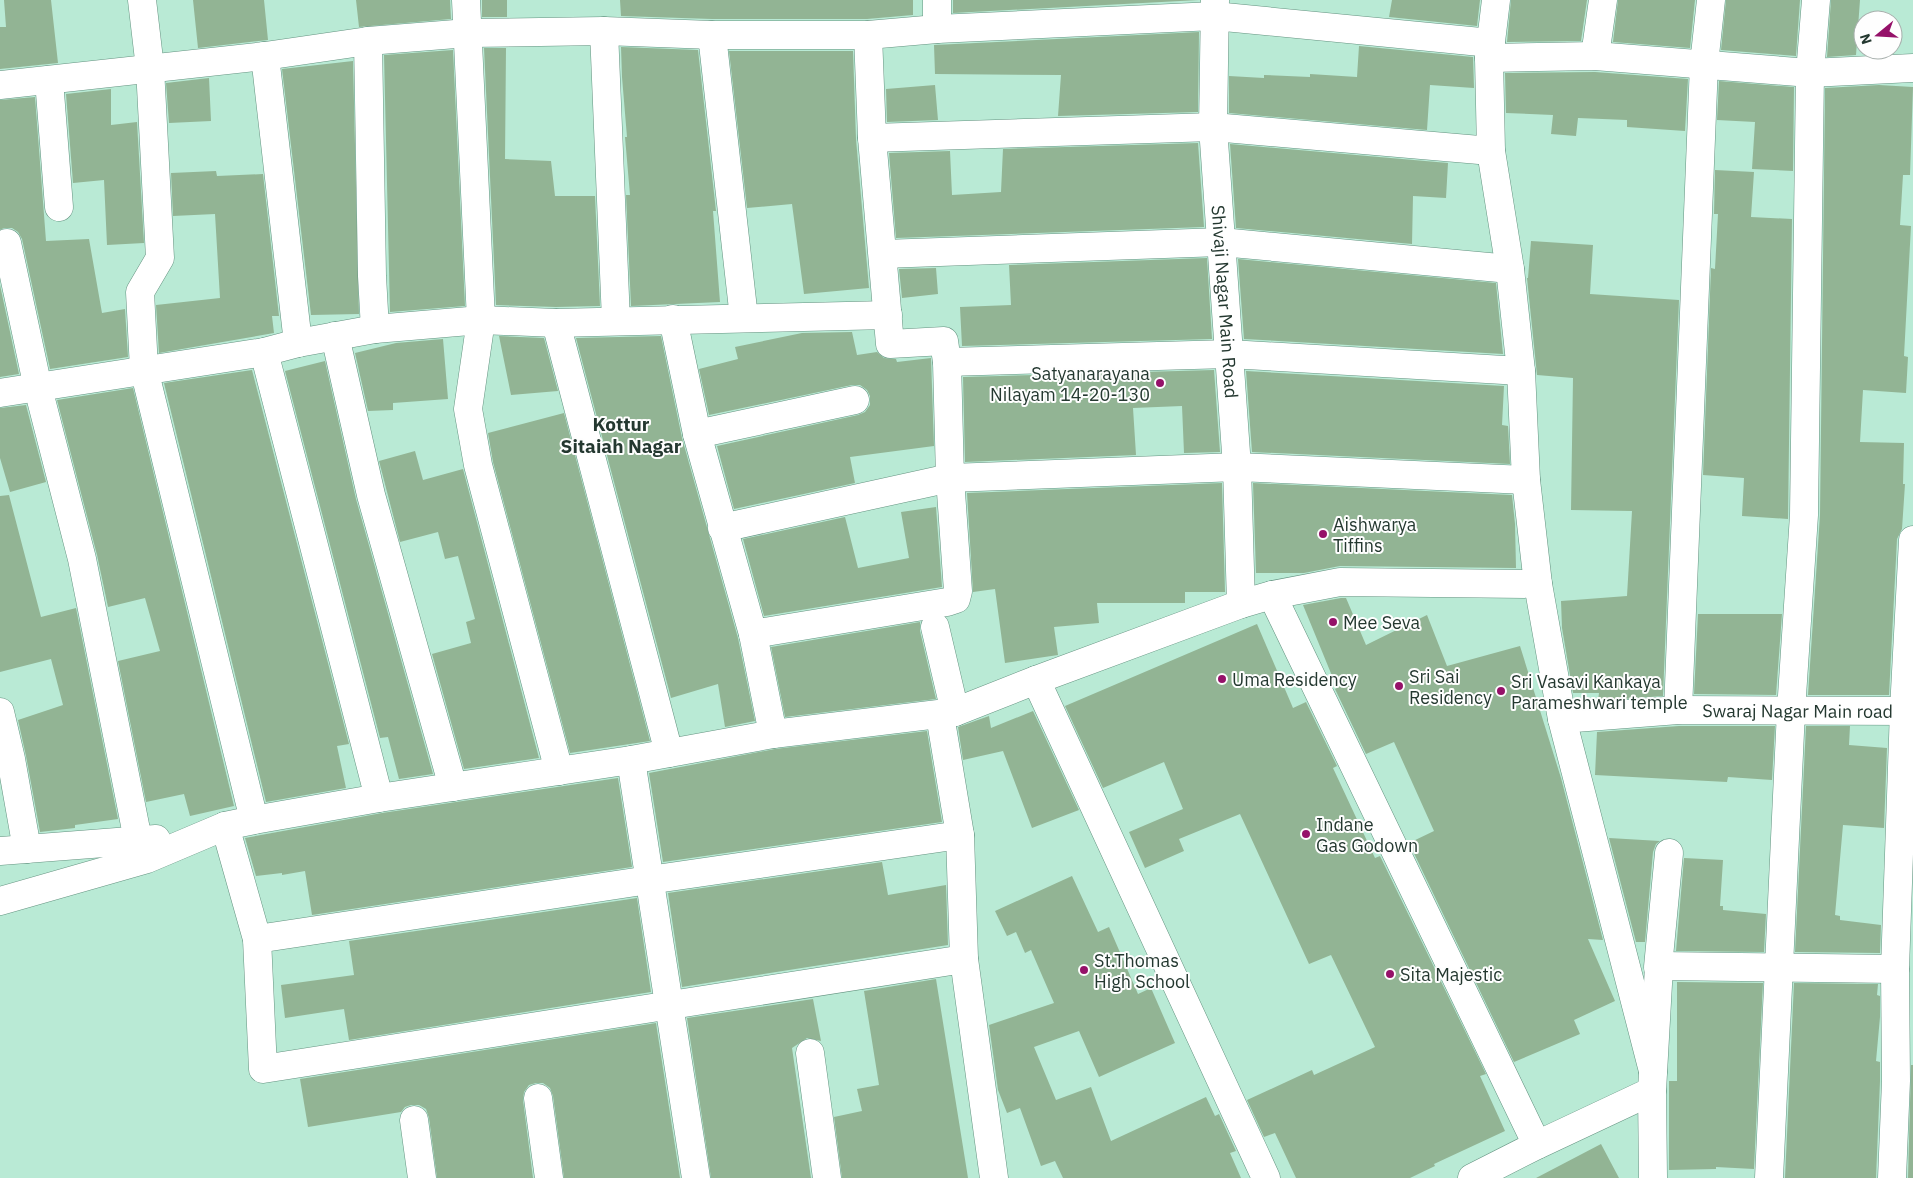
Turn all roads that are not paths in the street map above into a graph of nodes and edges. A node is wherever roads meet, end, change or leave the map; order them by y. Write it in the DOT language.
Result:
graph roads {
  1 [pos="142,0"];
  2 [pos="466,0"];
  3 [pos="937,0"];
  4 [pos="1496,0"];
  5 [pos="1603,0"];
  6 [pos="1711,0"];
  7 [pos="1816,0"];
  8 [pos="1215,8"];
  9 [pos="937,29"];
  10 [pos="604,31"];
  11 [pos="468,33"];
  12 [pos="712,34"];
  13 [pos="868,35"];
  14 [pos="368,41"];
  15 [pos="1490,50"];
  16 [pos="265,56"];
  17 [pos="1595,56"];
  18 [pos="1704,64"];
  19 [pos="150,68"];
  20 [pos="1913,68"];
  21 [pos="1810,73"];
  22 [pos="49,80"];
  23 [pos="0,84"];
  24 [pos="1213,126"];
  25 [pos="872,138"];
  26 [pos="1491,151"];
  27 [pos="59,207"];
  28 [pos="1221,242"];
  29 [pos="8,243"];
  30 [pos="883,254"];
  31 [pos="1510,269"];
  32 [pos="888,315"];
  33 [pos="744,318"];
  34 [pos="673,319"];
  35 [pos="481,320"];
  36 [pos="616,321"];
  37 [pos="556,323"];
  38 [pos="376,329"];
  39 [pos="335,336"];
  40 [pos="298,343"];
  41 [pos="264,352"];
  42 [pos="1229,354"];
  43 [pos="947,362"];
  44 [pos="144,369"];
  45 [pos="1521,371"];
  46 [pos="38,388"];
  47 [pos="0,393"];
  48 [pos="855,400"];
  49 [pos="697,434"];
  50 [pos="1237,467"];
  51 [pos="950,478"];
  52 [pos="1526,480"];
  53 [pos="722,528"];
  54 [pos="1913,540"];
  55 [pos="1538,584"];
  56 [pos="1272,595"];
  57 [pos="1240,604"];
  58 [pos="935,626"];
  59 [pos="753,634"];
  60 [pos="1036,680"];
  61 [pos="1678,710"];
  62 [pos="1791,711"];
  63 [pos="1908,711"];
  64 [pos="0,712"];
  65 [pos="948,713"];
  66 [pos="1562,719"];
  67 [pos="773,734"];
  68 [pos="669,753"];
  69 [pos="631,760"];
  70 [pos="560,770"];
  71 [pos="453,787"];
  72 [pos="378,798"];
  73 [pos="254,820"];
  74 [pos="225,826"];
  75 [pos="960,835"];
  76 [pos="200,838"];
  77 [pos="138,840"];
  78 [pos="28,849"];
  79 [pos="0,851"];
  80 [pos="1669,853"];
  81 [pos="649,880"];
  82 [pos="0,901"];
  83 [pos="257,940"];
  84 [pos="964,959"];
  85 [pos="1779,966"];
  86 [pos="1658,968"];
  87 [pos="1894,969"];
  88 [pos="670,1005"];
  89 [pos="810,1053"];
  90 [pos="1652,1081"];
  91 [pos="538,1098"];
  92 [pos="414,1120"];
  93 [pos="1903,1139"];
  94 [pos="1537,1145"];
  95 [pos="422,1178"];
  96 [pos="549,1178"];
  97 [pos="696,1178"];
  98 [pos="827,1178"];
  99 [pos="994,1178"];
  100 [pos="1266,1178"];
  101 [pos="1472,1178"];
  102 [pos="1653,1178"];
  103 [pos="1769,1178"];
  104 [pos="1892,1178"];
  1 -- 19 [label="street"];
  2 -- 11 [label="street"];
  3 -- 9 [label="street"];
  4 -- 15 [label="street"];
  5 -- 17 [label="street"];
  6 -- 18 [label="street"];
  7 -- 21 [label="street"];
  8 -- 9 [label="street"];
  8 -- 15 [label="street"];
  8 -- 24 [label="street, Shivaji Nagar Main Road"];
  9 -- 13 [label="street"];
  10 -- 11 [label="street"];
  10 -- 12 [label="street"];
  10 -- 36 [label="street"];
  11 -- 14 [label="street"];
  11 -- 35 [label="street"];
  12 -- 13 [label="street"];
  12 -- 33 [label="street"];
  13 -- 25 [label="street"];
  14 -- 16 [label="street"];
  14 -- 38 [label="street"];
  15 -- 17 [label="street"];
  15 -- 26 [label="street"];
  16 -- 19 [label="street"];
  16 -- 40 [label="street"];
  17 -- 18 [label="street"];
  18 -- 21 [label="street"];
  18 -- 61 [label="street"];
  19 -- 22 [label="street"];
  19 -- 44 [label="street"];
  20 -- 21 [label="street"];
  21 -- 62 [label="street"];
  22 -- 23 [label="street"];
  22 -- 27 [label="street"];
  24 -- 25 [label="street"];
  24 -- 26 [label="street"];
  24 -- 28 [label="street, Shivaji Nagar Main Road"];
  25 -- 30 [label="street"];
  26 -- 31 [label="street"];
  28 -- 30 [label="street"];
  28 -- 31 [label="street"];
  28 -- 42 [label="street, Shivaji Nagar Main Road"];
  29 -- 46 [label="street"];
  30 -- 32 [label="street"];
  31 -- 45 [label="street"];
  32 -- 33 [label="street"];
  32 -- 43 [label="street"];
  33 -- 34 [label="street"];
  34 -- 36 [label="street"];
  34 -- 49 [label="street"];
  35 -- 37 [label="street"];
  35 -- 38 [label="street"];
  35 -- 70 [label="street"];
  36 -- 37 [label="street"];
  37 -- 68 [label="street"];
  38 -- 39 [label="street"];
  39 -- 40 [label="street"];
  39 -- 71 [label="street"];
  40 -- 41 [label="street"];
  41 -- 44 [label="street"];
  41 -- 72 [label="street"];
  42 -- 43 [label="street"];
  42 -- 45 [label="street"];
  42 -- 50 [label="street, Shivaji Nagar Main Road"];
  43 -- 51 [label="street"];
  44 -- 46 [label="street"];
  44 -- 73 [label="street"];
  45 -- 52 [label="street"];
  46 -- 47 [label="street"];
  46 -- 77 [label="street"];
  48 -- 49 [label="street"];
  49 -- 53 [label="street"];
  50 -- 51 [label="street"];
  50 -- 52 [label="street"];
  50 -- 57 [label="street, Shivaji Nagar Main Road"];
  51 -- 53 [label="street"];
  51 -- 59 [label="street"];
  52 -- 55 [label="street"];
  53 -- 59 [label="street"];
  54 -- 63 [label="street"];
  55 -- 56 [label="street"];
  55 -- 66 [label="street"];
  56 -- 57 [label="street"];
  56 -- 94 [label="street"];
  57 -- 60 [label="street"];
  58 -- 65 [label="street"];
  59 -- 67 [label="street"];
  60 -- 65 [label="street"];
  60 -- 100 [label="street"];
  61 -- 62 [label="street, Swaraj Nagar Main road"];
  61 -- 66 [label="street, Swaraj Nagar Main road"];
  62 -- 63 [label="street, Swaraj Nagar Main road"];
  62 -- 85 [label="street"];
  63 -- 87 [label="street"];
  64 -- 78 [label="street"];
  65 -- 67 [label="street"];
  65 -- 75 [label="street"];
  66 -- 90 [label="street"];
  67 -- 68 [label="street"];
  68 -- 69 [label="street"];
  69 -- 70 [label="street"];
  69 -- 81 [label="street"];
  70 -- 71 [label="street"];
  71 -- 72 [label="street"];
  72 -- 73 [label="street"];
  73 -- 74 [label="street"];
  74 -- 76 [label="street"];
  74 -- 83 [label="street"];
  75 -- 81 [label="street"];
  75 -- 84 [label="street"];
  76 -- 77 [label="street"];
  76 -- 82 [label="street"];
  77 -- 78 [label="street"];
  78 -- 79 [label="street"];
  80 -- 86 [label="street"];
  81 -- 83 [label="street"];
  81 -- 88 [label="street"];
  83 -- 88 [label="street"];
  84 -- 88 [label="street"];
  84 -- 99 [label="street"];
  85 -- 86 [label="street"];
  85 -- 87 [label="street"];
  85 -- 103 [label="street"];
  86 -- 90 [label="street"];
  87 -- 93 [label="street"];
  88 -- 97 [label="street"];
  89 -- 98 [label="street"];
  90 -- 94 [label="street"];
  90 -- 102 [label="street"];
  91 -- 96 [label="street"];
  92 -- 95 [label="street"];
  93 -- 104 [label="street"];
  94 -- 101 [label="street"];
}
